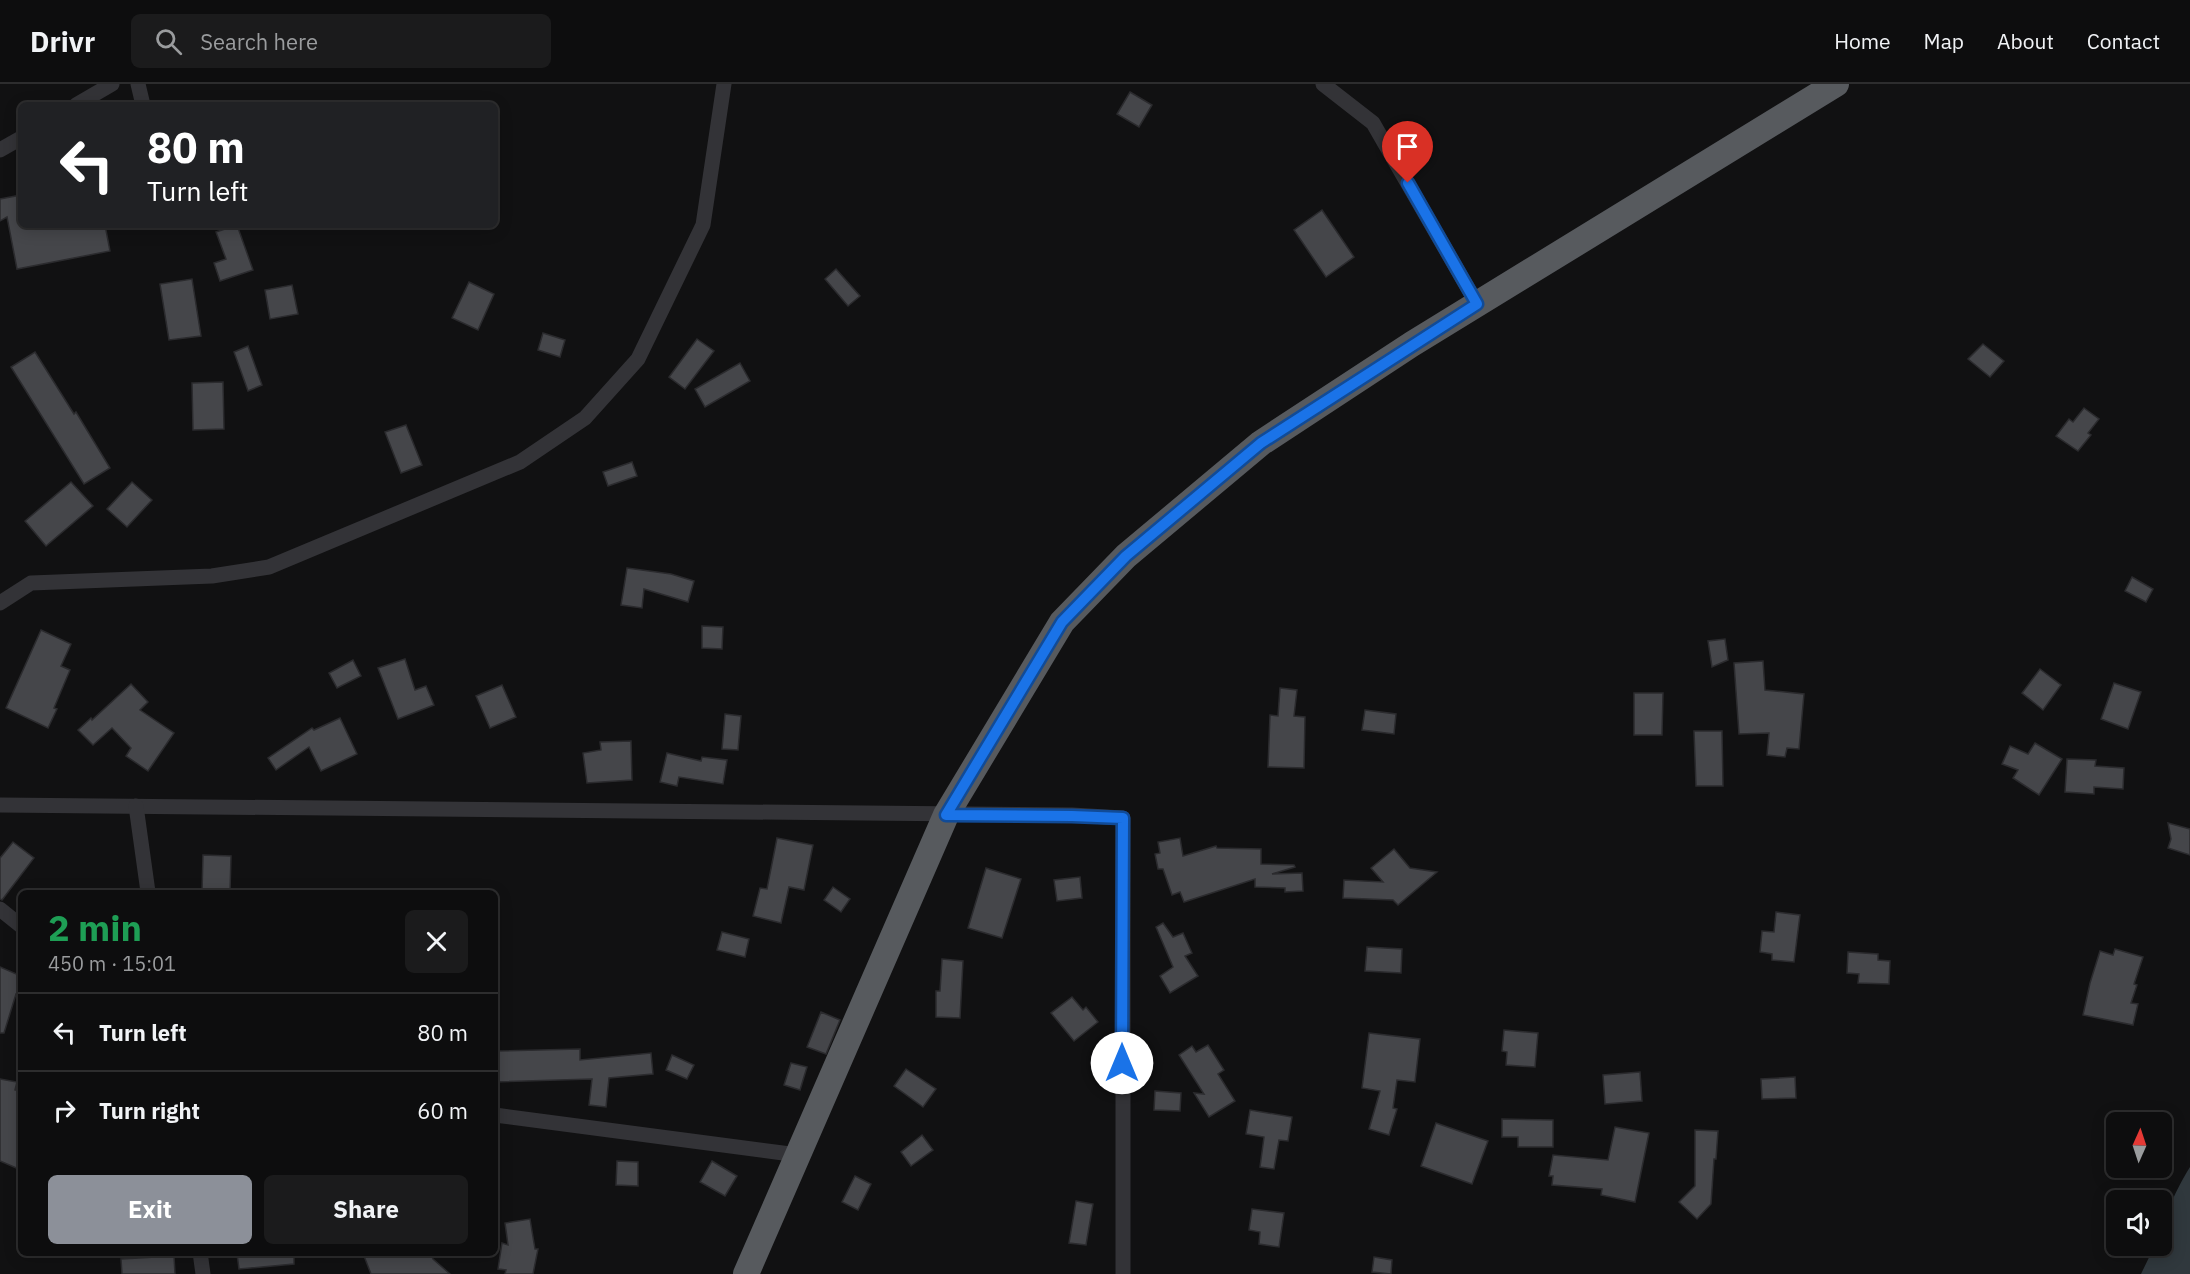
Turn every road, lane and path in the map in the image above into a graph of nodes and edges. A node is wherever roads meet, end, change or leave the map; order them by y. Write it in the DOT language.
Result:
graph roads {
  1 [pos="112,84"];
  2 [pos="138,84"];
  3 [pos="724,84"];
  4 [pos="1323,84"];
  5 [pos="1836,84"];
  6 [pos="81,102"];
  7 [pos="142,102"];
  8 [pos="18,140"];
  9 [pos="0,150"];
  10 [pos="1477,304"];
  11 [pos="0,603"];
  12 [pos="0,805"];
  13 [pos="136,806"];
  14 [pos="946,815"];
  15 [pos="148,890"];
  16 [pos="0,909"];
  17 [pos="18,924"];
  18 [pos="498,1115"];
  19 [pos="798,1155"];
  20 [pos="201,1256"];
  21 [pos="203,1274"];
  22 [pos="746,1274"];
  23 [pos="1123,1274"];
  1 -- 6 [label="street"];
  2 -- 7 [label="street"];
  3 -- 11 [label="street"];
  4 -- 10 [label="street"];
  5 -- 10 [label="highway"];
  8 -- 9 [label="street"];
  10 -- 14 [label="highway"];
  12 -- 13 [label="street"];
  13 -- 14 [label="street"];
  13 -- 15 [label="street"];
  14 -- 19 [label="highway"];
  14 -- 23 [label="street"];
  16 -- 17 [label="street"];
  18 -- 19 [label="street"];
  19 -- 22 [label="highway"];
  20 -- 21 [label="street"];
}
